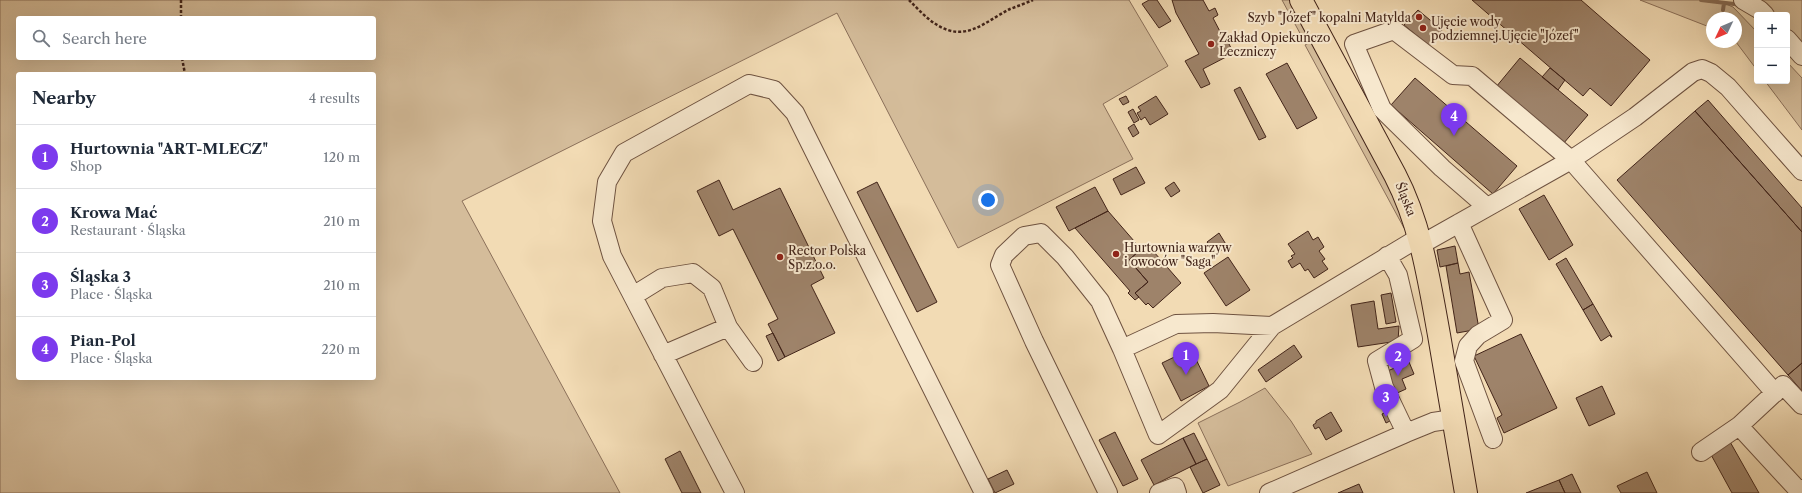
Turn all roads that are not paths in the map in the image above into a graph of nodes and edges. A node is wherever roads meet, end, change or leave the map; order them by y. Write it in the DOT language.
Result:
graph roads {
  1 [pos="1301,0"];
  2 [pos="1743,0"];
  3 [pos="1762,12"];
  4 [pos="1790,42"];
  5 [pos="1802,56"];
  6 [pos="1571,160"];
  7 [pos="1802,172"];
  8 [pos="1487,207"];
  9 [pos="1459,223"];
  10 [pos="1421,241"];
  11 [pos="1387,256"];
  12 [pos="633,296"];
  13 [pos="1272,326"];
  14 [pos="728,327"];
  15 [pos="1122,349"];
  16 [pos="663,355"];
  17 [pos="753,362"];
  18 [pos="1775,393"];
  19 [pos="1802,405"];
  20 [pos="1454,419"];
  21 [pos="1739,426"];
  22 [pos="1406,433"];
  23 [pos="1493,440"];
  24 [pos="1701,452"];
  25 [pos="1802,488"];
  26 [pos="735,493"];
  27 [pos="984,493"];
  28 [pos="1108,493"];
  29 [pos="1159,493"];
  30 [pos="1177,493"];
  31 [pos="1269,493"];
  32 [pos="1466,493"];
  1 -- 10 [label="main road, Śląska"];
  2 -- 3 [label="street"];
  4 -- 5 [label="street"];
  6 -- 7 [label="street"];
  6 -- 8 [label="street"];
  6 -- 8 [label="street"];
  6 -- 18 [label="street"];
  8 -- 9 [label="street"];
  9 -- 10 [label="street"];
  9 -- 23 [label="street"];
  10 -- 11 [label="street"];
  10 -- 20 [label="main road, Śląska"];
  11 -- 13 [label="street"];
  11 -- 22 [label="street"];
  12 -- 14 [label="street"];
  12 -- 16 [label="street"];
  12 -- 27 [label="street"];
  13 -- 15 [label="street"];
  13 -- 15 [label="street"];
  14 -- 16 [label="street"];
  14 -- 17 [label="street"];
  15 -- 28 [label="street"];
  16 -- 26 [label="street"];
  18 -- 19 [label="street"];
  18 -- 21 [label="street"];
  20 -- 22 [label="street"];
  20 -- 32 [label="main road, Śląska"];
  21 -- 24 [label="street"];
  21 -- 25 [label="street"];
  22 -- 31 [label="street"];
  29 -- 30 [label="street"];
}
